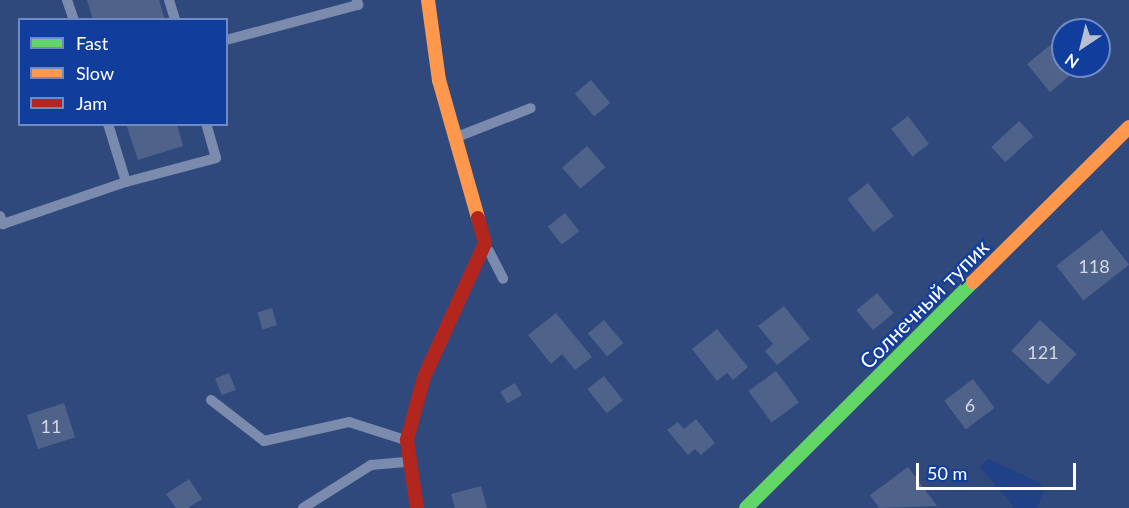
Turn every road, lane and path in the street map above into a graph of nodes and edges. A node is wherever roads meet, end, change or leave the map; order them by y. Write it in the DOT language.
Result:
graph roads {
  1 [pos="67,0"];
  2 [pos="169,0"];
  3 [pos="357,0"];
  4 [pos="428,0"];
  5 [pos="73,18"];
  6 [pos="174,18"];
  7 [pos="228,39"];
  8 [pos="531,108"];
  9 [pos="109,126"];
  10 [pos="207,126"];
  11 [pos="1129,127"];
  12 [pos="457,138"];
  13 [pos="126,182"];
  14 [pos="0,216"];
  15 [pos="485,243"];
  16 [pos="502,279"];
  17 [pos="211,400"];
  18 [pos="407,440"];
  19 [pos="408,462"];
  20 [pos="303,508"];
  21 [pos="417,508"];
  22 [pos="746,508"];
  1 -- 5 [label="lane"];
  2 -- 6 [label="lane"];
  3 -- 7 [label="lane"];
  4 -- 12 [label="street"];
  8 -- 12 [label="lane"];
  9 -- 13 [label="lane"];
  10 -- 13 [label="lane"];
  11 -- 22 [label="street, Солнечный тупик"];
  12 -- 15 [label="street"];
  13 -- 14 [label="lane"];
  15 -- 16 [label="lane"];
  15 -- 18 [label="street"];
  17 -- 18 [label="lane"];
  18 -- 19 [label="street"];
  19 -- 20 [label="lane"];
  19 -- 21 [label="street"];
}
